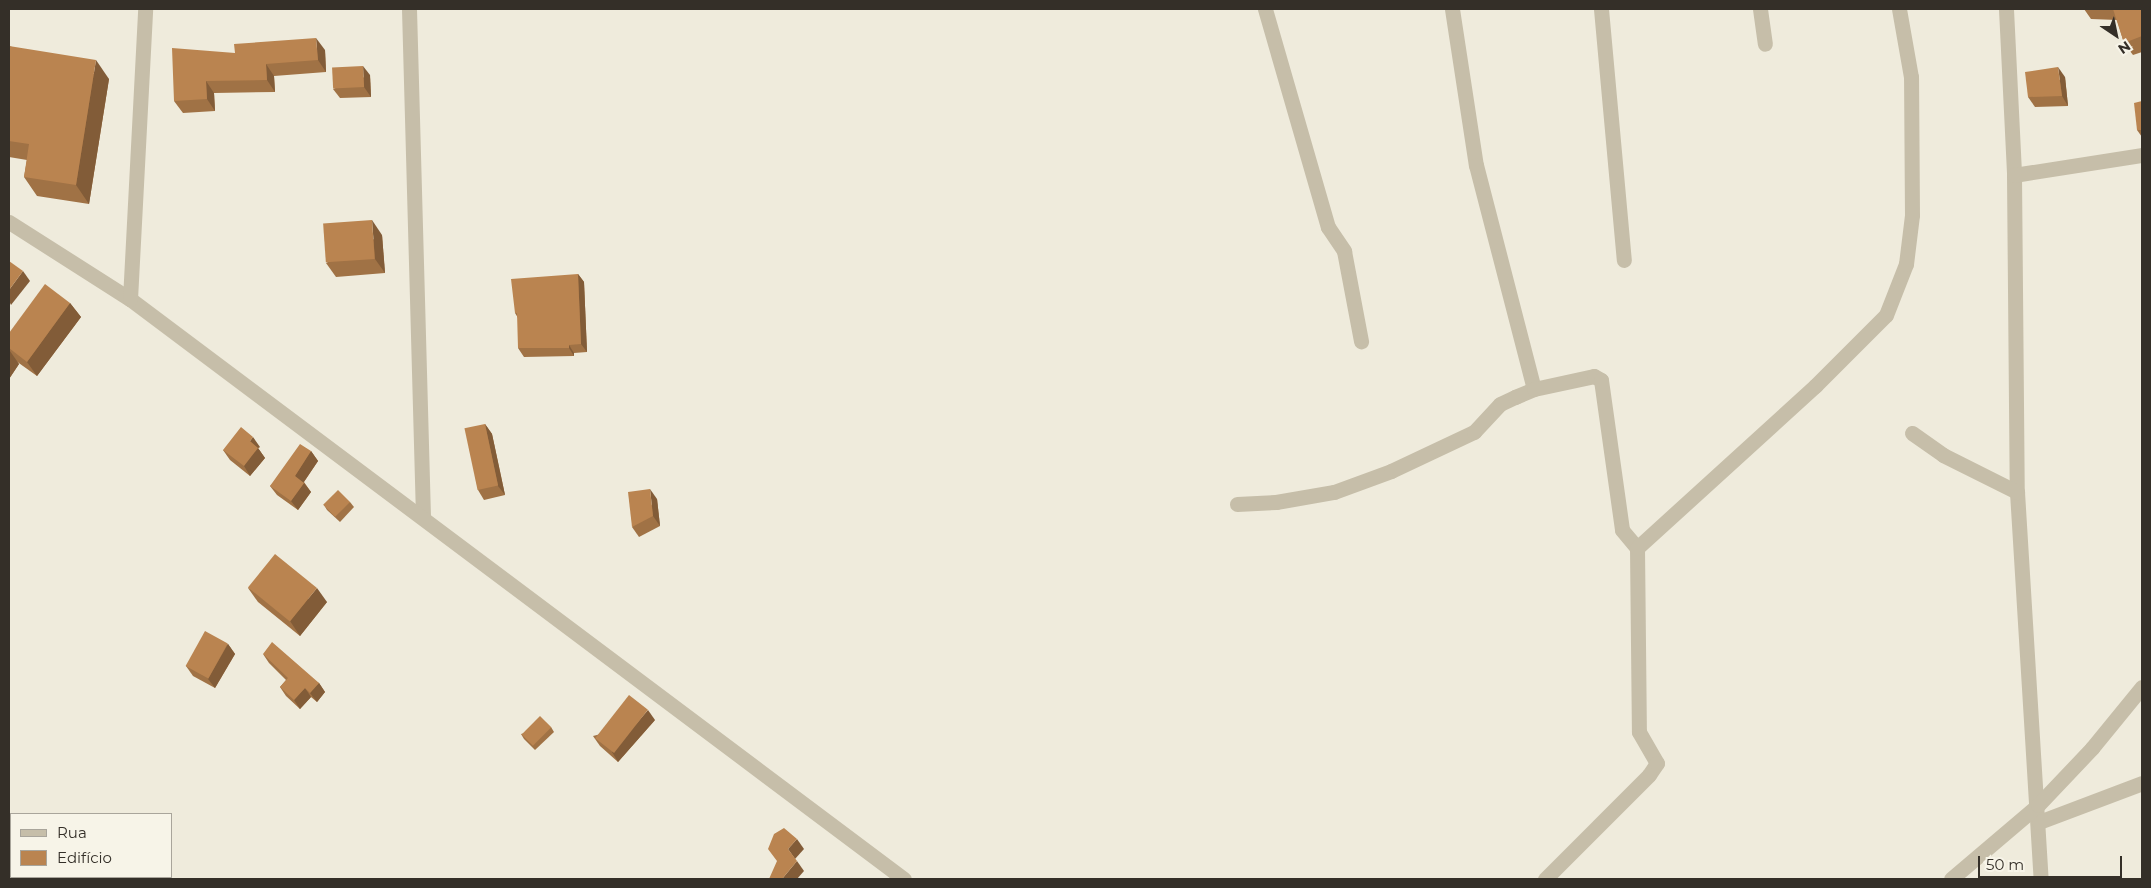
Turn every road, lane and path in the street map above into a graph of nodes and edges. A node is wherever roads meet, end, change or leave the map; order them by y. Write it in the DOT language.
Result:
graph roads {
  1 [pos="145,9"];
  2 [pos="409,9"];
  3 [pos="1265,9"];
  4 [pos="1452,9"];
  5 [pos="1601,9"];
  6 [pos="1760,9"];
  7 [pos="1899,9"];
  8 [pos="2006,9"];
  9 [pos="1765,44"];
  10 [pos="2142,155"];
  11 [pos="2014,175"];
  12 [pos="9,222"];
  13 [pos="1624,260"];
  14 [pos="130,299"];
  15 [pos="1361,341"];
  16 [pos="1534,389"];
  17 [pos="1912,433"];
  18 [pos="2017,492"];
  19 [pos="1237,504"];
  20 [pos="422,517"];
  21 [pos="1637,548"];
  22 [pos="2142,687"];
  23 [pos="2142,783"];
  24 [pos="2038,805"];
  25 [pos="2039,822"];
  26 [pos="904,879"];
  27 [pos="1545,879"];
  28 [pos="1951,879"];
  29 [pos="2042,879"];
  1 -- 14 [label="street"];
  2 -- 20 [label="street"];
  3 -- 15 [label="street"];
  4 -- 16 [label="street"];
  5 -- 13 [label="street"];
  6 -- 9 [label="street"];
  7 -- 21 [label="street"];
  8 -- 11 [label="street"];
  10 -- 11 [label="street"];
  11 -- 18 [label="street"];
  12 -- 14 [label="street"];
  14 -- 20 [label="street"];
  16 -- 19 [label="street"];
  16 -- 21 [label="street"];
  17 -- 18 [label="street"];
  18 -- 24 [label="street"];
  20 -- 26 [label="street"];
  21 -- 27 [label="street"];
  22 -- 24 [label="street"];
  23 -- 25 [label="street"];
  24 -- 25 [label="street"];
  24 -- 28 [label="street"];
  25 -- 29 [label="street"];
}
